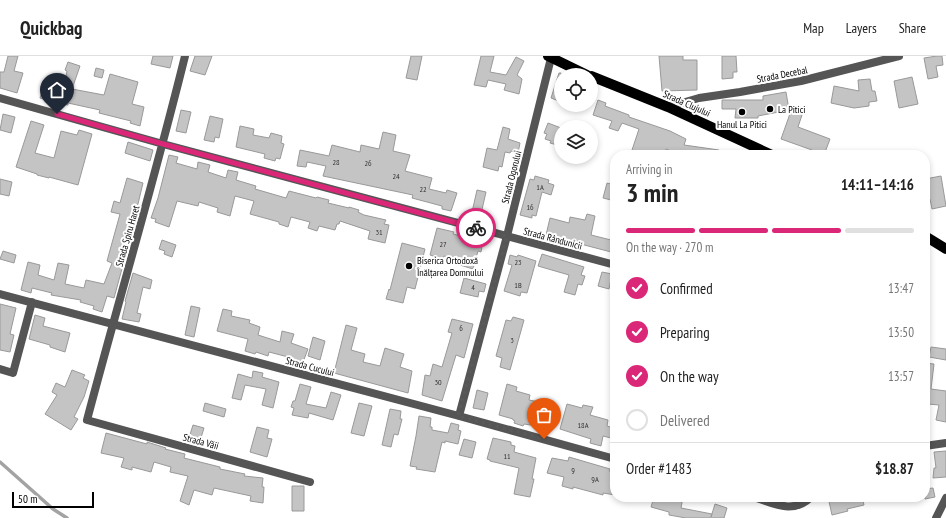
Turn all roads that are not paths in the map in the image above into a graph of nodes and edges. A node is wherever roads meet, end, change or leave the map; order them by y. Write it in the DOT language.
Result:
graph roads {
  1 [pos="185,56"];
  2 [pos="899,56"];
  3 [pos="550,57"];
  4 [pos="573,68"];
  5 [pos="598,79"];
  6 [pos="0,98"];
  7 [pos="668,107"];
  8 [pos="163,144"];
  9 [pos="761,150"];
  10 [pos="507,236"];
  11 [pos="930,239"];
  12 [pos="946,249"];
  13 [pos="610,264"];
  14 [pos="0,294"];
  15 [pos="32,302"];
  16 [pos="112,324"];
  17 [pos="0,368"];
  18 [pos="458,416"];
  19 [pos="87,420"];
  20 [pos="946,443"];
  21 [pos="930,445"];
  22 [pos="610,458"];
  23 [pos="310,482"];
  24 [pos="946,498"];
  25 [pos="775,502"];
  26 [pos="806,502"];
  27 [pos="936,518"];
  1 -- 8 [label="street, Strada Spiru Haret"];
  2 -- 7 [label="street, Strada Decebal"];
  3 -- 4 [label="main road"];
  3 -- 10 [label="street, Strada Ogorului"];
  5 -- 7 [label="main road, Strada Clujului"];
  6 -- 8 [label="street, Strada Rândunicii"];
  7 -- 9 [label="main road, Strada Clujului"];
  8 -- 10 [label="street, Strada Rândunicii"];
  8 -- 16 [label="street, Strada Spiru Haret"];
  10 -- 13 [label="street, Strada Rândunicii"];
  10 -- 18 [label="street, Strada Ogorului"];
  11 -- 12 [label="main road"];
  14 -- 15 [label="street, Strada Cucului"];
  15 -- 16 [label="street, Strada Cucului"];
  15 -- 17 [label="street"];
  16 -- 18 [label="street, Strada Cucului"];
  16 -- 19 [label="street, Strada Spiru Haret"];
  18 -- 22 [label="street, Strada Cucului"];
  19 -- 23 [label="street, Strada Văii"];
  20 -- 21 [label="street"];
  24 -- 27 [label="street"];
  25 -- 26 [label="street"];
}
